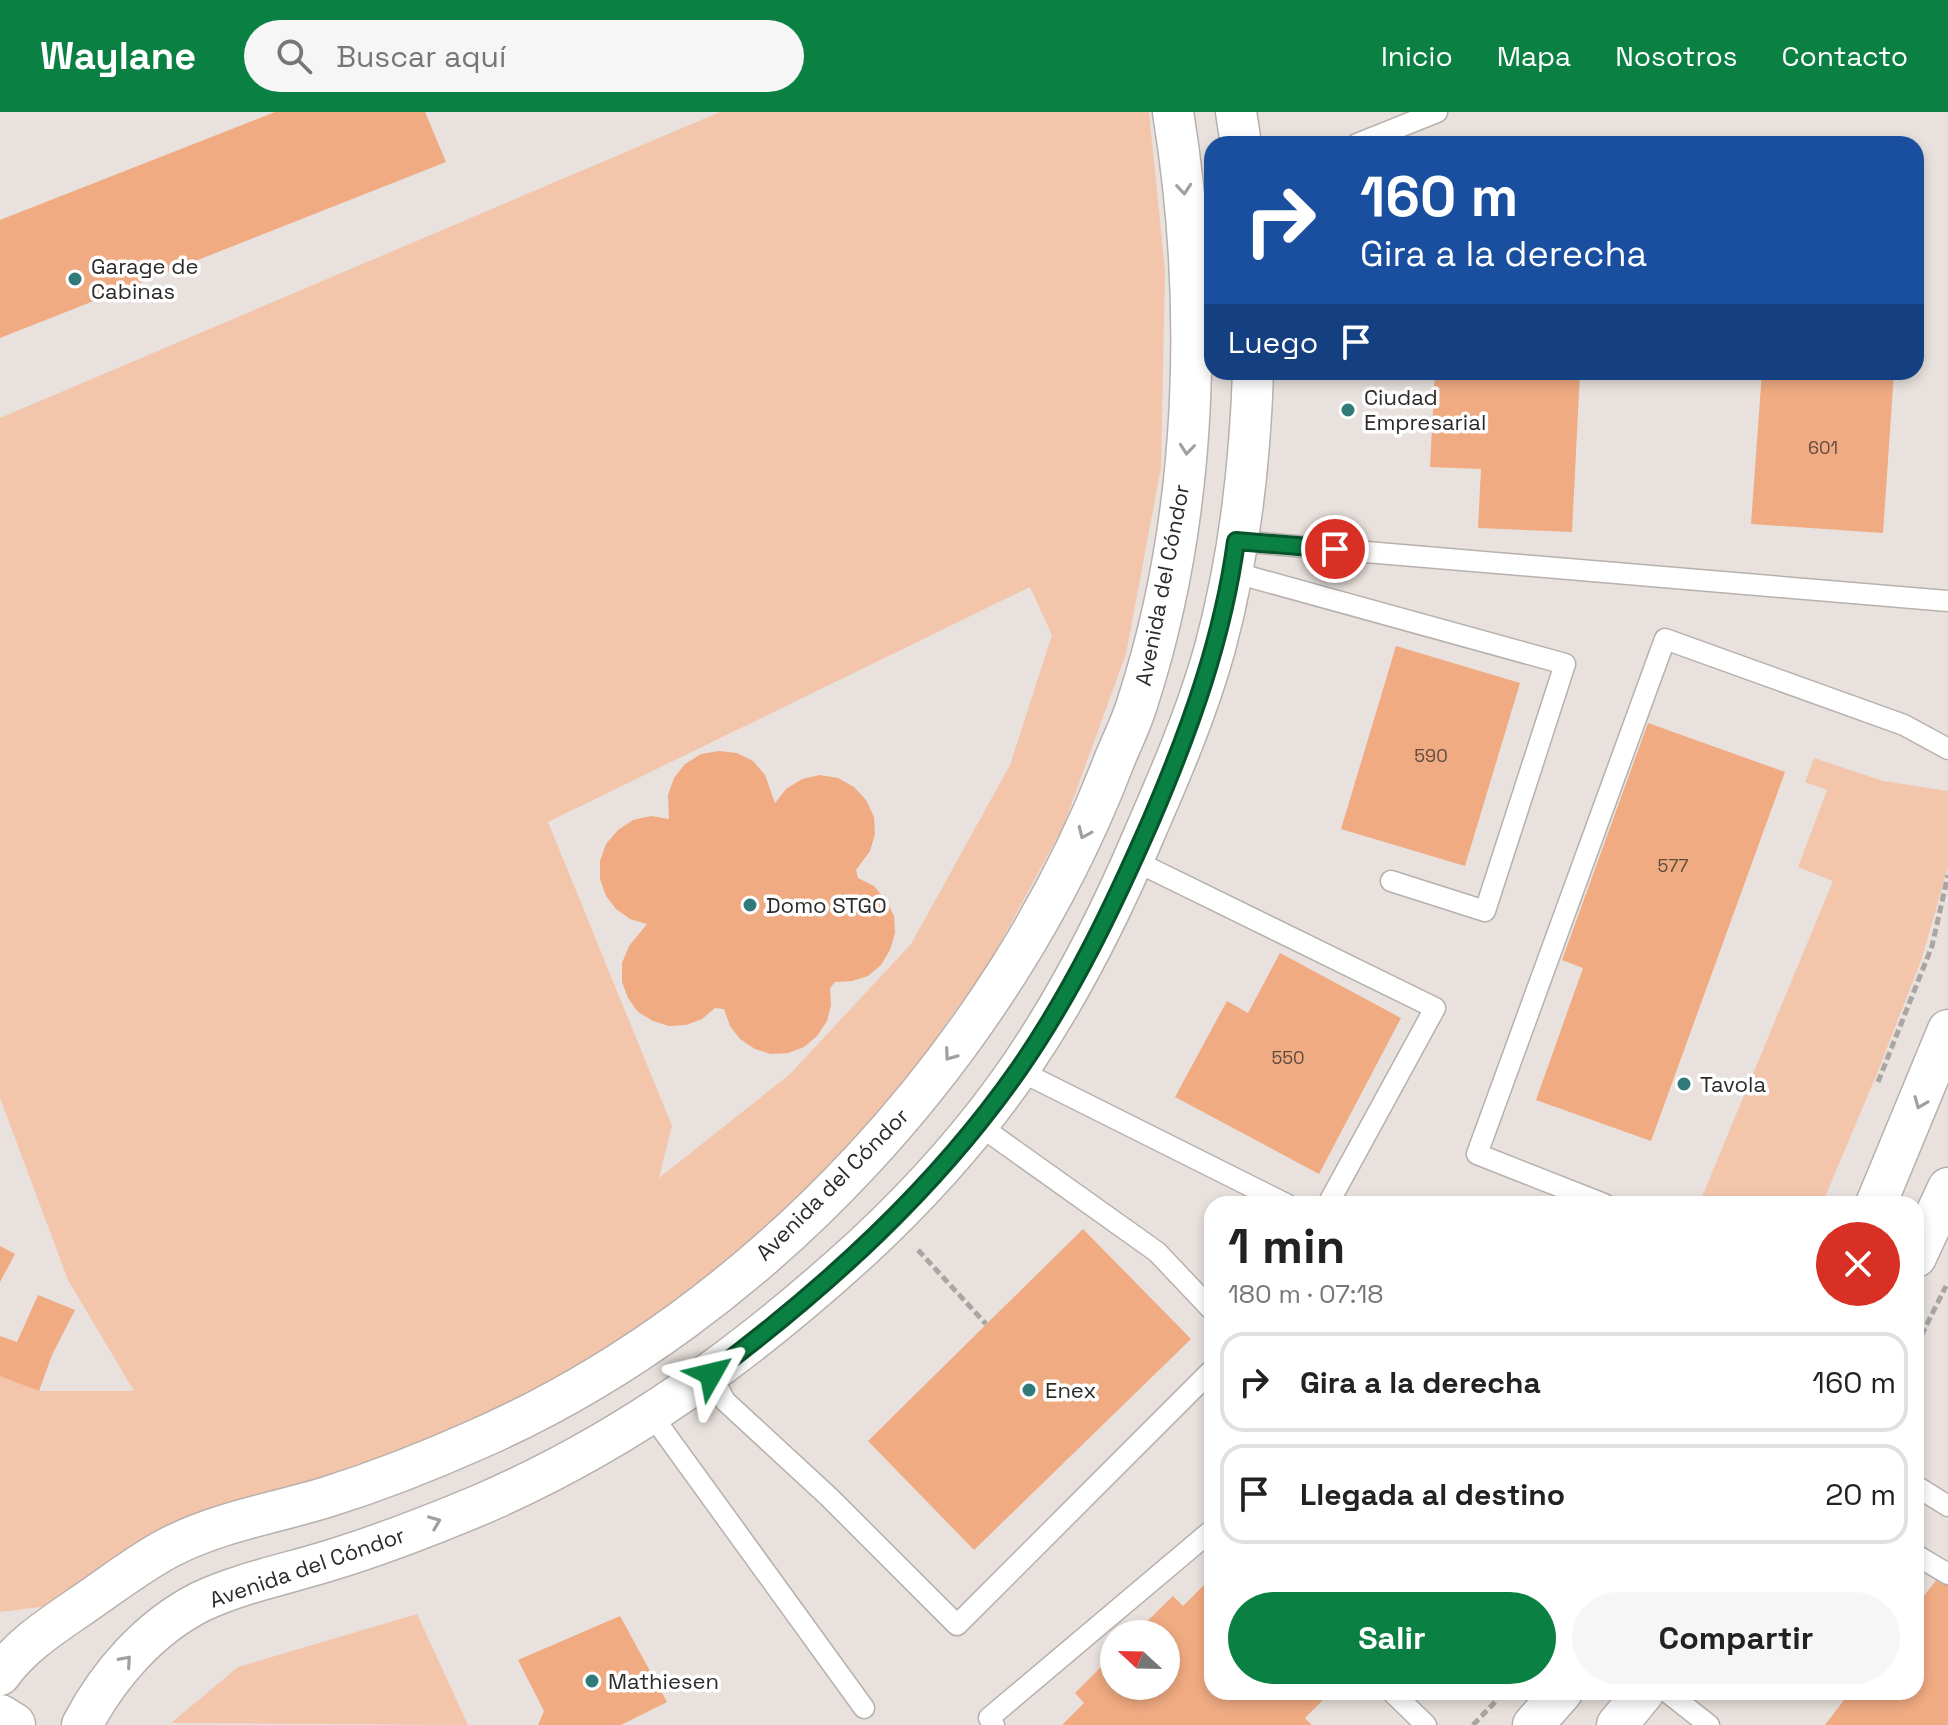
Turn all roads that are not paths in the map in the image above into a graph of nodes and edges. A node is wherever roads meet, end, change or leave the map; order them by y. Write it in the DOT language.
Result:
graph roads {
  1 [pos="1173,112"];
  2 [pos="1236,112"];
  3 [pos="1437,112"];
  4 [pos="1240,136"];
  5 [pos="1377,136"];
  6 [pos="1253,380"];
  7 [pos="1234,557"];
  8 [pos="1948,601"];
  9 [pos="1139,698"];
  10 [pos="1191,720"];
  11 [pos="1948,749"];
  12 [pos="1107,783"];
  13 [pos="1154,813"];
  14 [pos="1133,860"];
  15 [pos="1391,881"];
  16 [pos="1948,1030"];
  17 [pos="1018,1070"];
  18 [pos="976,1123"];
  19 [pos="1948,1188"];
  20 [pos="1270,1196"];
  21 [pos="1332,1196"];
  22 [pos="1584,1196"];
  23 [pos="1879,1196"];
  24 [pos="1932,1239"];
  25 [pos="761,1256"];
  26 [pos="1204,1302"];
  27 [pos="794,1309"];
  28 [pos="668,1331"];
  29 [pos="705,1378"];
  30 [pos="1204,1378"];
  31 [pos="651,1414"];
  32 [pos="1924,1491"];
  33 [pos="1948,1506"];
  34 [pos="1204,1537"];
  35 [pos="1924,1560"];
  36 [pos="1948,1574"];
  37 [pos="0,1675"];
  38 [pos="1400,1700"];
  39 [pos="1637,1700"];
  40 [pos="1677,1700"];
  41 [pos="864,1708"];
  42 [pos="0,1717"];
  43 [pos="13,1725"];
  44 [pos="82,1725"];
  45 [pos="994,1725"];
  46 [pos="1426,1725"];
  47 [pos="1617,1725"];
  48 [pos="1709,1725"];
  1 -- 9 [label="street, Avenida del Cóndor, one-way"];
  2 -- 4 [label="street"];
  3 -- 5 [label="lane"];
  6 -- 7 [label="street, Avenida del Cóndor"];
  7 -- 8 [label="lane"];
  7 -- 10 [label="street, Avenida del Cóndor"];
  7 -- 15 [label="lane"];
  9 -- 10 [label="street"];
  9 -- 12 [label="street, Avenida del Cóndor"];
  10 -- 13 [label="street, Avenida del Cóndor"];
  11 -- 22 [label="lane"];
  12 -- 13 [label="street"];
  12 -- 25 [label="street, Avenida del Cóndor, one-way"];
  13 -- 14 [label="street, Avenida del Cóndor"];
  14 -- 17 [label="street, Avenida del Cóndor"];
  14 -- 21 [label="lane"];
  16 -- 23 [label="street, one-way"];
  17 -- 18 [label="street, Avenida del Cóndor"];
  17 -- 20 [label="lane"];
  18 -- 26 [label="lane"];
  18 -- 27 [label="street, Avenida del Cóndor"];
  19 -- 24 [label="street"];
  25 -- 27 [label="street"];
  25 -- 28 [label="street, Avenida del Cóndor"];
  27 -- 29 [label="street, Avenida del Cóndor"];
  28 -- 29 [label="street"];
  28 -- 37 [label="street, Avenida del Cóndor"];
  29 -- 30 [label="lane"];
  29 -- 31 [label="street, Avenida del Cóndor"];
  31 -- 41 [label="lane"];
  44 -- 31 [label="street, Avenida del Cóndor, one-way"];
  32 -- 33 [label="lane"];
  34 -- 45 [label="lane"];
  35 -- 36 [label="lane"];
  38 -- 46 [label="lane"];
  39 -- 47 [label="street"];
  40 -- 48 [label="lane"];
  42 -- 43 [label="street"];
}
